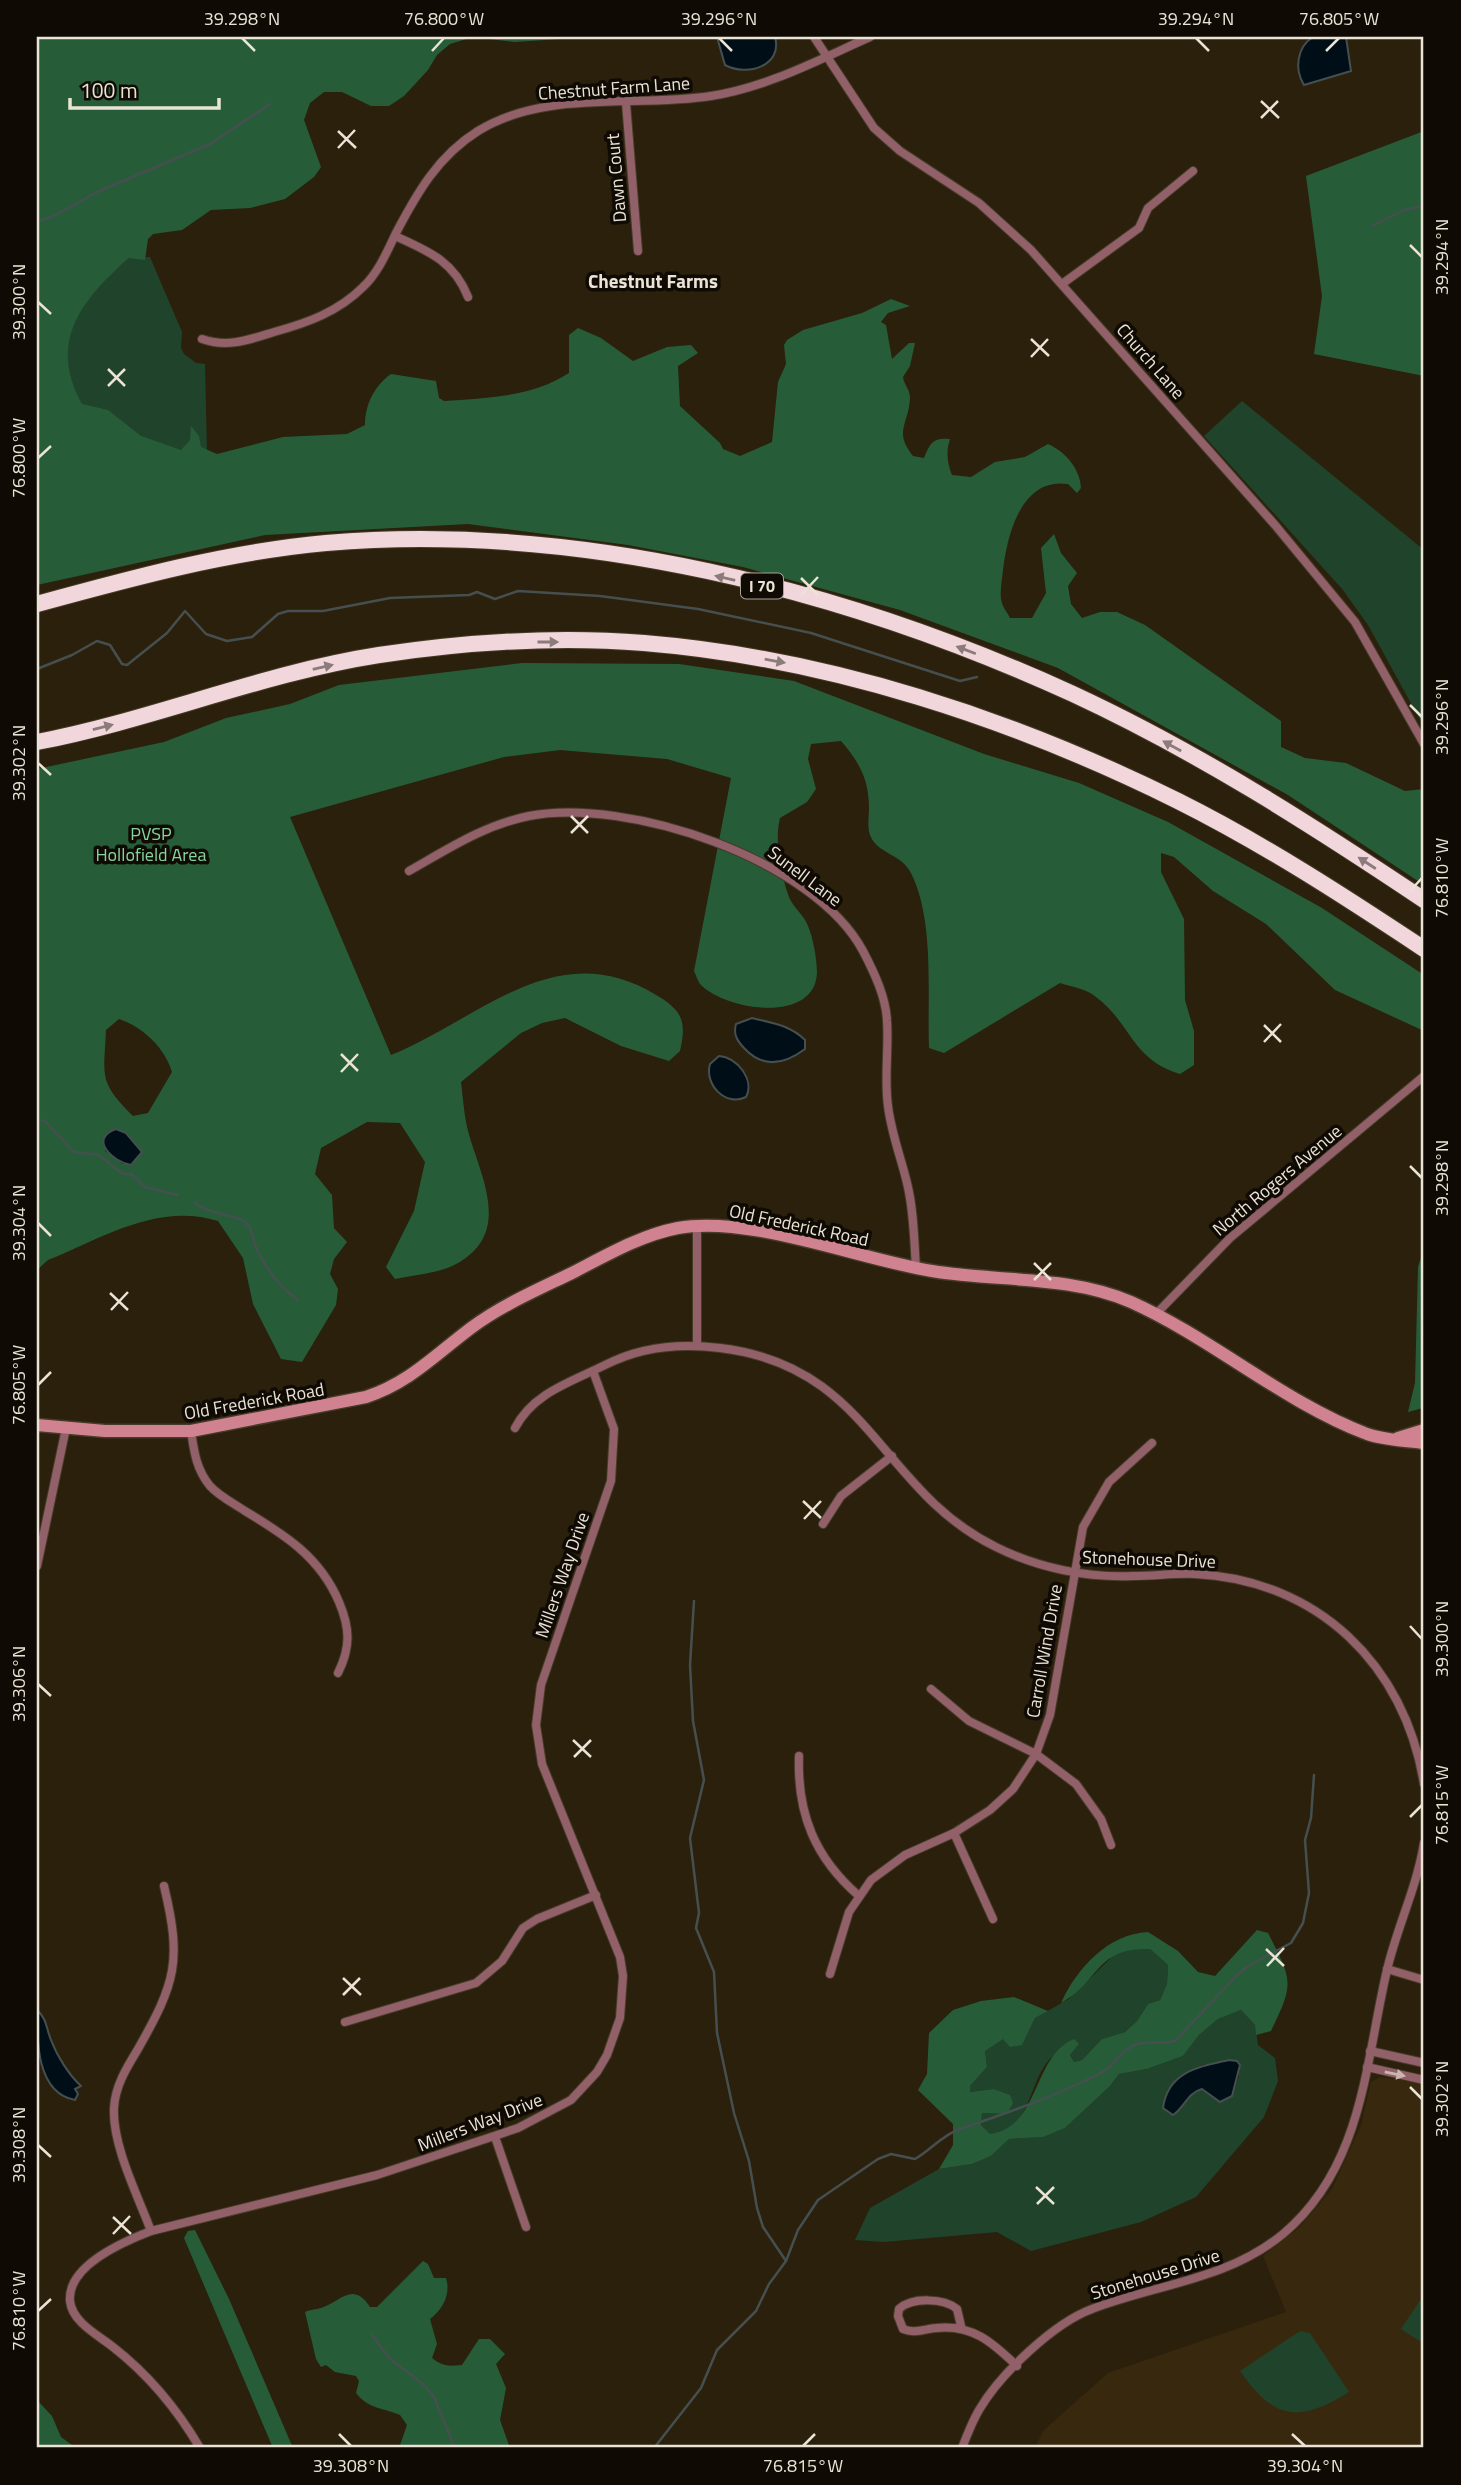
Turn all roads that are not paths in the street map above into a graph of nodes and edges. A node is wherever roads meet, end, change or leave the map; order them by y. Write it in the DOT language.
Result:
graph roads {
  1 [pos="814,37"];
  2 [pos="870,37"];
  3 [pos="826,57"];
  4 [pos="626,103"];
  5 [pos="1193,171"];
  6 [pos="395,236"];
  7 [pos="638,251"];
  8 [pos="1062,284"];
  9 [pos="468,297"];
  10 [pos="202,340"];
  11 [pos="37,604"];
  12 [pos="37,741"];
  13 [pos="1424,744"];
  14 [pos="409,871"];
  15 [pos="1424,900"];
  16 [pos="1424,949"];
  17 [pos="1424,1076"];
  18 [pos="697,1226"];
  19 [pos="916,1268"];
  20 [pos="1156,1314"];
  21 [pos="697,1345"];
  22 [pos="593,1371"];
  23 [pos="37,1425"];
  24 [pos="66,1428"];
  25 [pos="515,1428"];
  26 [pos="1424,1430"];
  27 [pos="191,1431"];
  28 [pos="1395,1439"];
  29 [pos="1152,1443"];
  30 [pos="1424,1443"];
  31 [pos="891,1456"];
  32 [pos="823,1524"];
  33 [pos="37,1566"];
  34 [pos="1074,1572"];
  35 [pos="338,1673"];
  36 [pos="931,1689"];
  37 [pos="1036,1754"];
  38 [pos="799,1756"];
  39 [pos="1424,1784"];
  40 [pos="954,1833"];
  41 [pos="1424,1843"];
  42 [pos="1111,1845"];
  43 [pos="164,1886"];
  44 [pos="596,1895"];
  45 [pos="859,1896"];
  46 [pos="993,1919"];
  47 [pos="1387,1969"];
  48 [pos="830,1975"];
  49 [pos="1424,1980"];
  50 [pos="345,2022"];
  51 [pos="1370,2051"];
  52 [pos="1424,2063"];
  53 [pos="1367,2067"];
  54 [pos="1424,2080"];
  55 [pos="495,2137"];
  56 [pos="526,2227"];
  57 [pos="151,2231"];
  58 [pos="961,2326"];
  59 [pos="1017,2366"];
  60 [pos="200,2448"];
  61 [pos="962,2448"];
  1 -- 3 [label="street, Church Lane"];
  2 -- 3 [label="street, Chestnut Farm Lane"];
  3 -- 4 [label="street, Chestnut Farm Lane"];
  3 -- 8 [label="street, Church Lane"];
  4 -- 6 [label="street, Chestnut Farm Lane"];
  4 -- 7 [label="street, Dawn Court"];
  5 -- 8 [label="street"];
  6 -- 9 [label="street"];
  6 -- 10 [label="street, Chestnut Farm Lane"];
  8 -- 13 [label="street, Church Lane"];
  15 -- 11 [label="highway, I 70, one-way"];
  12 -- 16 [label="highway, one-way"];
  14 -- 19 [label="street, Sunell Lane"];
  17 -- 20 [label="street, North Rogers Avenue"];
  18 -- 19 [label="street, Old Frederick Road"];
  18 -- 21 [label="street"];
  18 -- 27 [label="street, Old Frederick Road"];
  19 -- 20 [label="street, Old Frederick Road"];
  20 -- 28 [label="street, Old Frederick Road"];
  21 -- 22 [label="street, Stonehouse Drive"];
  21 -- 31 [label="street, Stonehouse Drive"];
  22 -- 25 [label="street, Stonehouse Drive"];
  22 -- 44 [label="street, Millers Way Drive"];
  23 -- 24 [label="street, Old Frederick Road"];
  24 -- 27 [label="street, Old Frederick Road"];
  24 -- 33 [label="street"];
  26 -- 28 [label="street"];
  27 -- 35 [label="street"];
  28 -- 30 [label="street, Old Frederick Road"];
  29 -- 34 [label="street, Carroll Wind Drive"];
  31 -- 32 [label="street"];
  31 -- 34 [label="street, Stonehouse Drive"];
  34 -- 37 [label="street, Carroll Wind Drive"];
  34 -- 39 [label="street, Stonehouse Drive"];
  36 -- 37 [label="street"];
  37 -- 40 [label="street, Carroll Wind Drive"];
  37 -- 42 [label="street"];
  38 -- 45 [label="street"];
  40 -- 45 [label="street, Carroll Wind Drive"];
  40 -- 46 [label="street"];
  41 -- 47 [label="street, Stonehouse Drive"];
  43 -- 57 [label="street"];
  44 -- 50 [label="street"];
  44 -- 55 [label="street, Millers Way Drive"];
  45 -- 48 [label="street, Carroll Wind Drive"];
  47 -- 49 [label="street"];
  47 -- 51 [label="street, Stonehouse Drive"];
  51 -- 52 [label="street"];
  51 -- 53 [label="street, Stonehouse Drive"];
  53 -- 54 [label="street, one-way"];
  53 -- 59 [label="street, Stonehouse Drive"];
  55 -- 56 [label="street"];
  55 -- 57 [label="street, Millers Way Drive"];
  57 -- 60 [label="street, Millers Way Drive"];
  58 -- 58 [label="street"];
  58 -- 59 [label="street"];
  59 -- 61 [label="street, Stonehouse Drive"];
}
